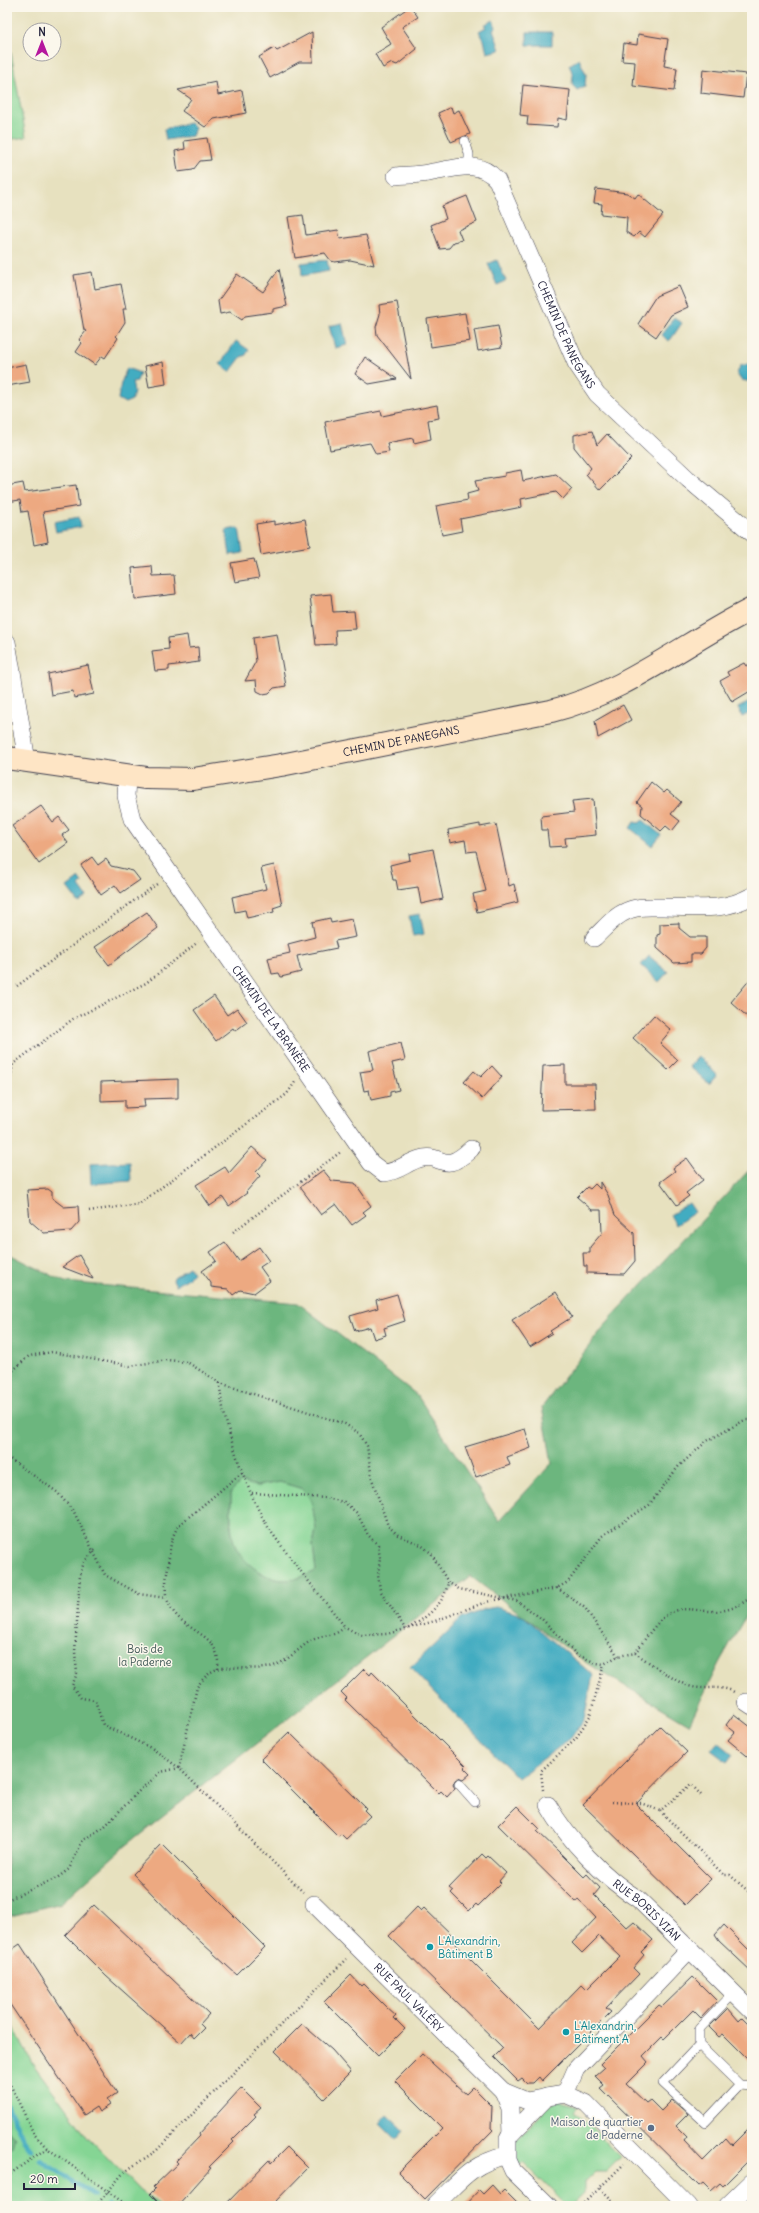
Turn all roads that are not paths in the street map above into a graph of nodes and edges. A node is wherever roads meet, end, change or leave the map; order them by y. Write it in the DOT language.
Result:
graph roads {
  1 [pos="465,141"];
  2 [pos="469,166"];
  3 [pos="396,176"];
  4 [pos="752,533"];
  5 [pos="752,609"];
  6 [pos="7,642"];
  7 [pos="17,759"];
  8 [pos="128,776"];
  9 [pos="752,896"];
  10 [pos="594,938"];
  11 [pos="471,1149"];
  12 [pos="459,1784"];
  13 [pos="475,1802"];
  14 [pos="548,1805"];
  15 [pos="314,1904"];
  16 [pos="690,1949"];
  17 [pos="734,1993"];
  18 [pos="752,2011"];
  19 [pos="699,2045"];
  20 [pos="740,2085"];
  21 [pos="752,2086"];
  22 [pos="503,2091"];
  23 [pos="565,2094"];
  24 [pos="547,2097"];
  25 [pos="511,2134"];
  26 [pos="507,2155"];
  27 [pos="752,2182"];
  28 [pos="434,2206"];
  29 [pos="549,2206"];
  30 [pos="688,2206"];
  31 [pos="727,2206"];
  1 -- 2 [label="lane"];
  2 -- 3 [label="street, CHEMIN DE PANEGANS"];
  2 -- 4 [label="street, CHEMIN DE PANEGANS"];
  5 -- 8 [label="street, CHEMIN DE PANEGANS"];
  6 -- 7 [label="street, CHEMIN DE PANEGANS"];
  7 -- 8 [label="street, CHEMIN DE PANEGANS"];
  8 -- 11 [label="street, CHEMIN DE LA BRANÈRE"];
  9 -- 10 [label="street"];
  12 -- 13 [label="lane"];
  14 -- 16 [label="street, RUE BORIS VIAN"];
  15 -- 22 [label="street, RUE PAUL VALÉRY"];
  16 -- 17 [label="street, RUE BORIS VIAN"];
  16 -- 23 [label="street"];
  17 -- 18 [label="street, RUE BORIS VIAN"];
  17 -- 19 [label="lane"];
  19 -- 20 [label="lane"];
  19 -- 20 [label="lane"];
  20 -- 21 [label="lane"];
  22 -- 24 [label="street, RUE PAUL VALÉRY"];
  22 -- 25 [label="street, RUE PAUL VALÉRY"];
  23 -- 24 [label="street, RUE PAUL VALÉRY"];
  23 -- 30 [label="street"];
  24 -- 25 [label="street"];
  25 -- 26 [label="street, RUE PAUL VALÉRY"];
  26 -- 28 [label="street"];
  26 -- 29 [label="street"];
  27 -- 31 [label="street"];
}
